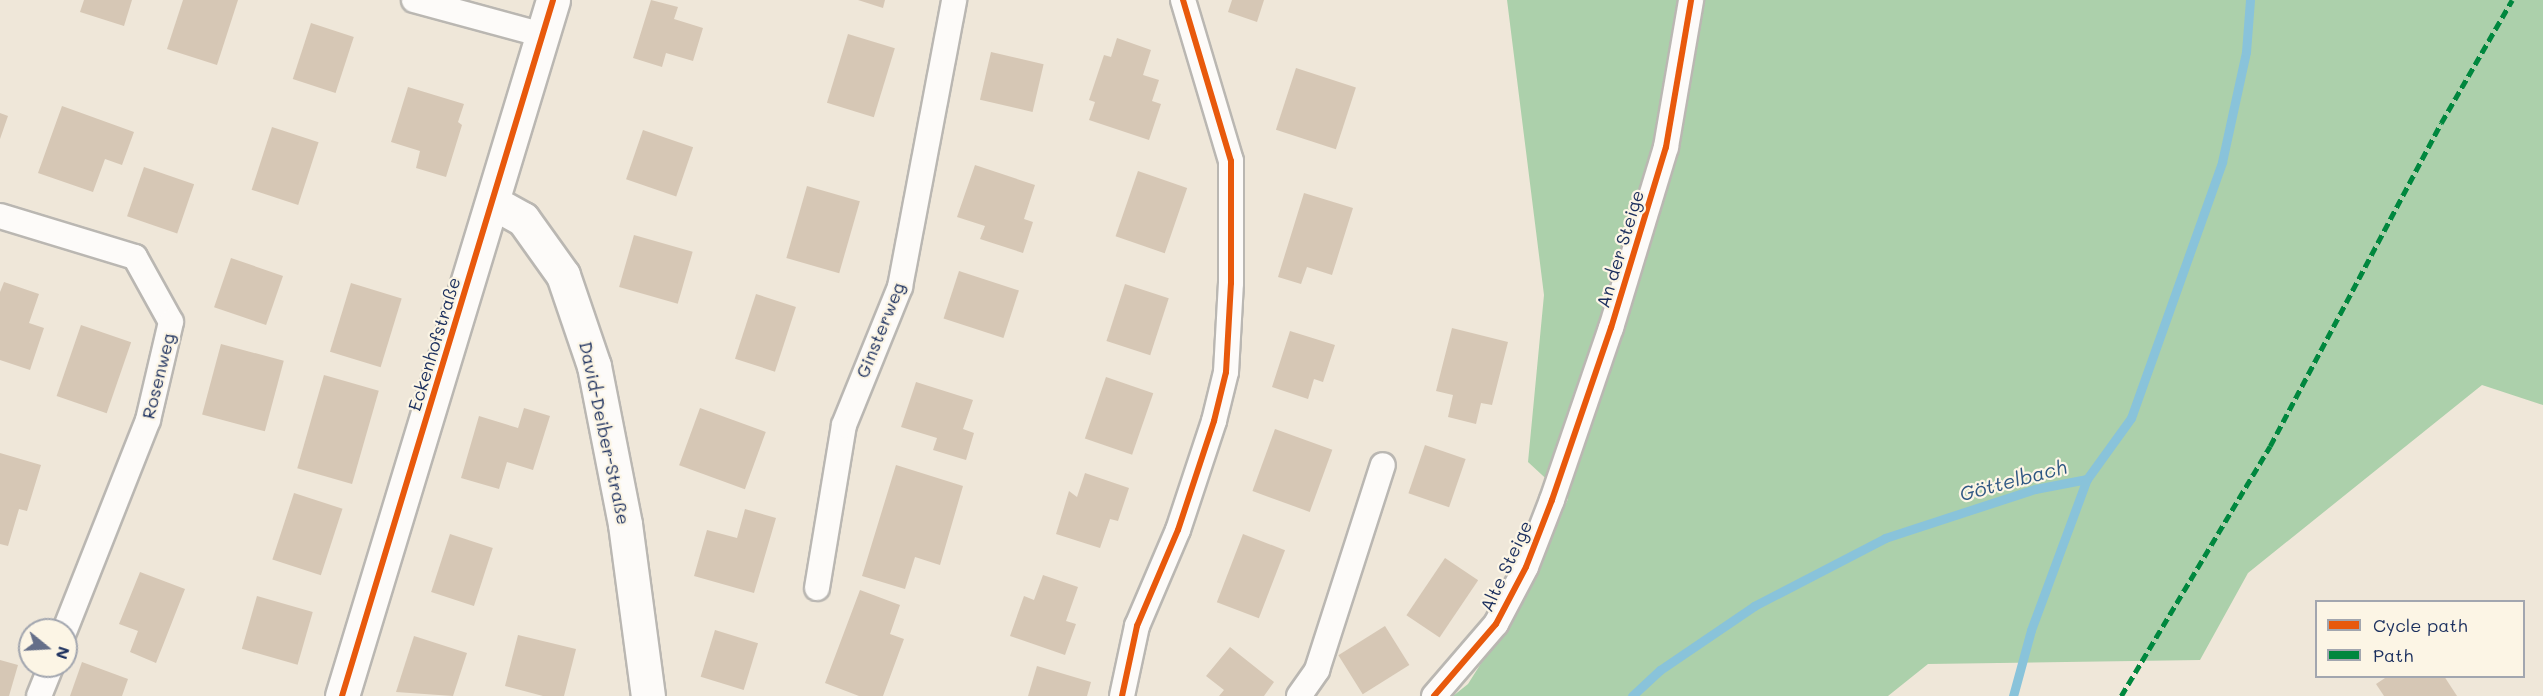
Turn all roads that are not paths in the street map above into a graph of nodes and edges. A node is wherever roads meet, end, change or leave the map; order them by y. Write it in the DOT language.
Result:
graph roads {
  1 [pos="414,0"];
  2 [pos="553,0"];
  3 [pos="954,0"];
  4 [pos="1183,0"];
  5 [pos="1691,0"];
  6 [pos="543,35"];
  7 [pos="494,203"];
  8 [pos="0,216"];
  9 [pos="1383,465"];
  10 [pos="1552,500"];
  11 [pos="817,588"];
  12 [pos="70,618"];
  13 [pos="46,678"];
  14 [pos="39,696"];
  15 [pos="342,696"];
  16 [pos="648,696"];
  17 [pos="1122,696"];
  18 [pos="1299,696"];
  19 [pos="1434,696"];
  1 -- 6 [label="street"];
  2 -- 6 [label="street, Eckenhofstraße"];
  3 -- 11 [label="street, Ginsterweg"];
  4 -- 17 [label="street"];
  5 -- 10 [label="street, An der Steige"];
  6 -- 7 [label="street, Eckenhofstraße"];
  7 -- 15 [label="street, Eckenhofstraße"];
  7 -- 16 [label="street, David-Deiber-Straße"];
  8 -- 12 [label="street, Rosenweg"];
  9 -- 18 [label="street"];
  10 -- 19 [label="street, Alte Steige"];
  13 -- 14 [label="street"];
}
